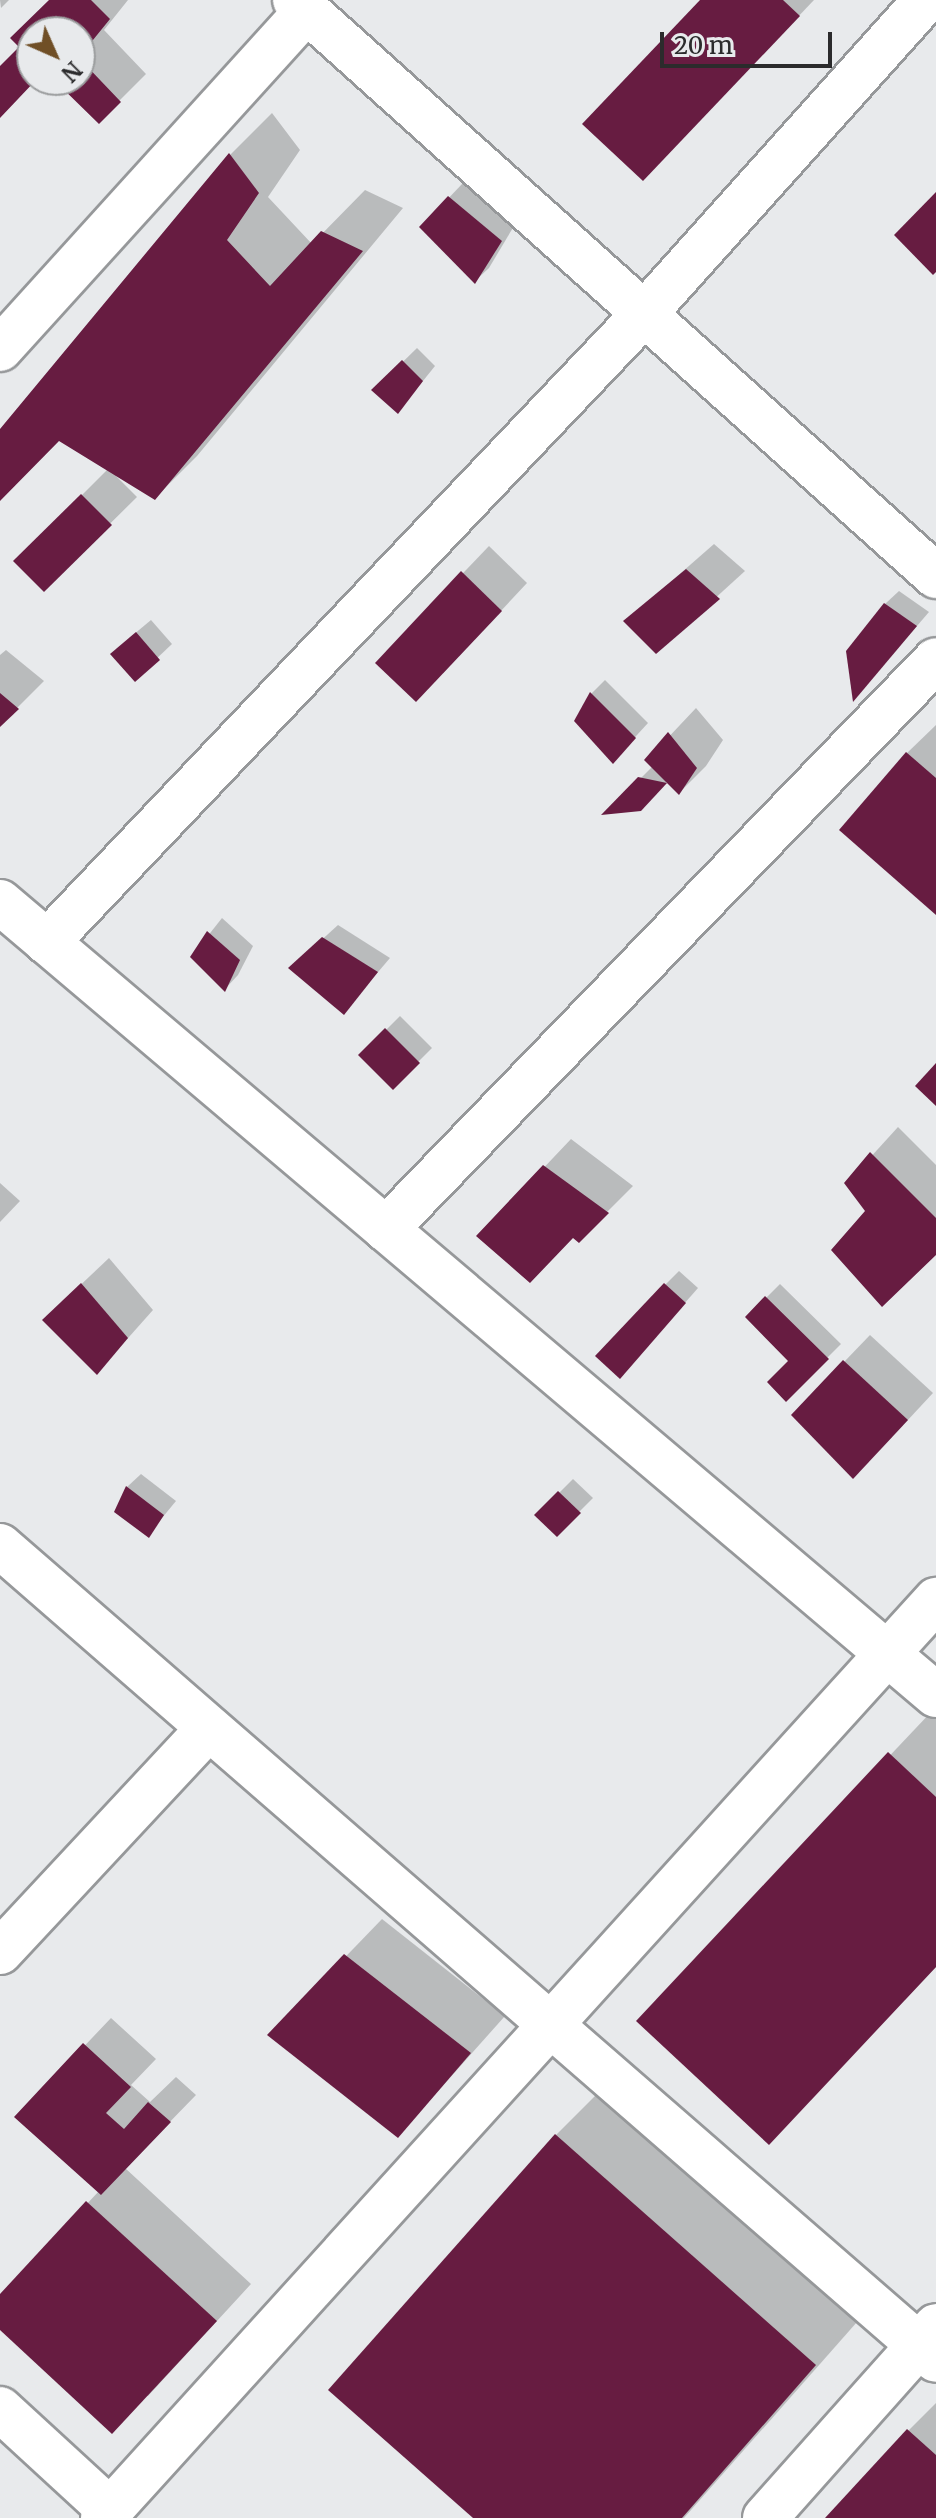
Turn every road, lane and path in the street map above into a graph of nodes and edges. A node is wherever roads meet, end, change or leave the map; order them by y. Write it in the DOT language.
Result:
graph roads {
  1 [pos="926,0"];
  2 [pos="301,5"];
  3 [pos="644,314"];
  4 [pos="1,345"];
  5 [pos="936,576"];
  6 [pos="936,660"];
  7 [pos="0,902"];
  8 [pos="47,942"];
  9 [pos="386,1229"];
  10 [pos="0,1546"];
  11 [pos="936,1600"];
  12 [pos="887,1654"];
  13 [pos="936,1695"];
  14 [pos="209,1728"];
  15 [pos="0,1952"];
  16 [pos="551,2025"];
  17 [pos="930,2344"];
  18 [pos="0,2409"];
  19 [pos="106,2514"];
  20 [pos="765,2518"];
  1 -- 3 [label="street"];
  2 -- 3 [label="street"];
  2 -- 4 [label="street"];
  3 -- 5 [label="street"];
  3 -- 8 [label="street"];
  6 -- 9 [label="street"];
  7 -- 8 [label="street"];
  8 -- 9 [label="street"];
  9 -- 12 [label="street"];
  10 -- 14 [label="street"];
  11 -- 12 [label="street"];
  12 -- 13 [label="street"];
  12 -- 16 [label="street"];
  14 -- 15 [label="street"];
  14 -- 16 [label="street"];
  16 -- 17 [label="street"];
  16 -- 19 [label="street"];
  17 -- 20 [label="street"];
  18 -- 19 [label="street"];
}
